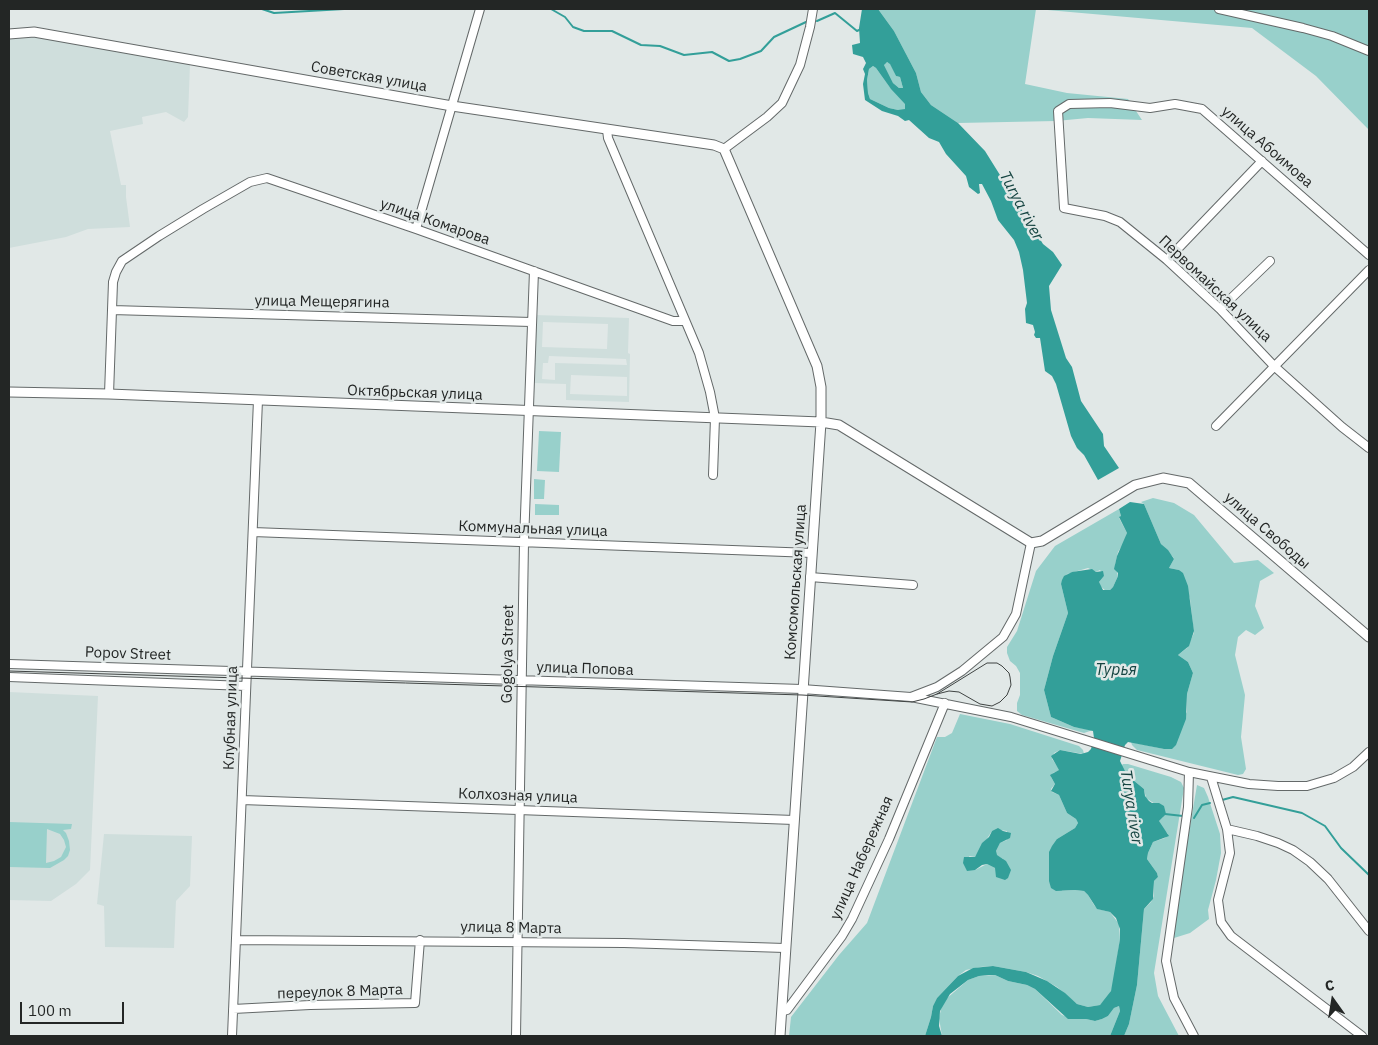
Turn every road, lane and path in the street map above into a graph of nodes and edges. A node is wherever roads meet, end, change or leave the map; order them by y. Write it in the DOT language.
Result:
graph roads {
  1 [pos="480,9"];
  2 [pos="813,9"];
  3 [pos="1219,9"];
  4 [pos="9,34"];
  5 [pos="1369,51"];
  6 [pos="1068,104"];
  7 [pos="452,106"];
  8 [pos="607,130"];
  9 [pos="724,149"];
  10 [pos="1262,161"];
  11 [pos="416,229"];
  12 [pos="1369,255"];
  13 [pos="1167,260"];
  14 [pos="1270,261"];
  15 [pos="1369,270"];
  16 [pos="534,271"];
  17 [pos="1220,309"];
  18 [pos="112,310"];
  19 [pos="685,321"];
  20 [pos="532,322"];
  21 [pos="1274,366"];
  22 [pos="9,392"];
  23 [pos="110,394"];
  24 [pos="258,400"];
  25 [pos="528,411"];
  26 [pos="715,418"];
  27 [pos="821,422"];
  28 [pos="1216,426"];
  29 [pos="1369,448"];
  30 [pos="713,475"];
  31 [pos="253,532"];
  32 [pos="524,542"];
  33 [pos="1031,543"];
  34 [pos="812,553"];
  35 [pos="810,578"];
  36 [pos="913,585"];
  37 [pos="1369,637"];
  38 [pos="9,664"];
  39 [pos="247,672"];
  40 [pos="9,677"];
  41 [pos="522,680"];
  42 [pos="246,686"];
  43 [pos="802,689"];
  44 [pos="911,697"];
  45 [pos="945,703"];
  46 [pos="1369,752"];
  47 [pos="1189,772"];
  48 [pos="1211,777"];
  49 [pos="242,800"];
  50 [pos="519,810"];
  51 [pos="794,820"];
  52 [pos="1227,829"];
  53 [pos="1369,931"];
  54 [pos="236,940"];
  55 [pos="420,940"];
  56 [pos="517,943"];
  57 [pos="785,948"];
  58 [pos="233,1009"];
  59 [pos="783,1011"];
  60 [pos="232,1036"];
  61 [pos="516,1036"];
  62 [pos="780,1036"];
  63 [pos="1194,1036"];
  64 [pos="1362,1036"];
  1 -- 7 [label="street"];
  2 -- 9 [label="street"];
  3 -- 5 [label="street"];
  4 -- 7 [label="main road, Советская улица"];
  6 -- 10 [label="street, улица Абоимова"];
  6 -- 13 [label="street, Первомайская улица"];
  7 -- 8 [label="main road, Советская улица"];
  7 -- 11 [label="street"];
  8 -- 9 [label="main road, Советская улица"];
  8 -- 19 [label="street"];
  9 -- 27 [label="main road, Комсомольская улица"];
  10 -- 12 [label="street, улица Абоимова"];
  10 -- 13 [label="street"];
  11 -- 16 [label="street, улица Комарова"];
  11 -- 18 [label="street, улица Комарова"];
  13 -- 17 [label="street, Первомайская улица"];
  14 -- 17 [label="street"];
  15 -- 21 [label="street"];
  16 -- 19 [label="street, улица Комарова"];
  16 -- 20 [label="street, Gogolya Street"];
  17 -- 21 [label="street, Первомайская улица"];
  18 -- 20 [label="street, улица Мещерягина"];
  18 -- 23 [label="street, улица Комарова"];
  19 -- 26 [label="street"];
  20 -- 25 [label="street, Gogolya Street"];
  21 -- 28 [label="street"];
  21 -- 29 [label="street, Первомайская улица"];
  22 -- 23 [label="main road, Октябрьская улица"];
  23 -- 24 [label="main road, Октябрьская улица"];
  24 -- 25 [label="main road, Октябрьская улица"];
  24 -- 31 [label="street, Клубная улица"];
  25 -- 26 [label="main road, Октябрьская улица"];
  25 -- 32 [label="street, Gogolya Street"];
  26 -- 27 [label="main road, Октябрьская улица"];
  26 -- 30 [label="street"];
  27 -- 33 [label="main road, Октябрьская улица"];
  27 -- 34 [label="main road, Комсомольская улица"];
  31 -- 32 [label="street, Коммунальная улица"];
  31 -- 39 [label="street, Клубная улица"];
  32 -- 34 [label="street, Коммунальная улица"];
  32 -- 41 [label="street, Gogolya Street"];
  33 -- 37 [label="main road, улица Свободы"];
  33 -- 44 [label="street"];
  34 -- 35 [label="main road, Комсомольская улица"];
  35 -- 36 [label="street"];
  35 -- 43 [label="main road, Комсомольская улица"];
  38 -- 39 [label="street, Popov Street"];
  39 -- 41 [label="street, улица Попова"];
  39 -- 42 [label="street, Клубная улица"];
  40 -- 42 [label="street, Popov Street"];
  41 -- 43 [label="street, улица Попова"];
  41 -- 50 [label="street, Gogolya Street"];
  42 -- 49 [label="street, Клубная улица"];
  43 -- 44 [label="street, улица Попова"];
  43 -- 51 [label="main road, Комсомольская улица"];
  44 -- 45 [label="street, улица Попова"];
  45 -- 47 [label="street, улица Попова"];
  45 -- 59 [label="street, улица Набережная"];
  46 -- 48 [label="street, улица Попова"];
  47 -- 48 [label="street, улица Попова"];
  47 -- 63 [label="street"];
  48 -- 52 [label="street"];
  49 -- 50 [label="street, Колхозная улица"];
  49 -- 54 [label="street, Клубная улица"];
  50 -- 51 [label="street, Колхозная улица"];
  50 -- 56 [label="street, Gogolya Street"];
  51 -- 57 [label="main road, Комсомольская улица"];
  52 -- 53 [label="street"];
  52 -- 64 [label="street"];
  54 -- 55 [label="street, улица 8 Марта"];
  54 -- 58 [label="street, Клубная улица"];
  55 -- 56 [label="street, улица 8 Марта"];
  55 -- 58 [label="street, переулок 8 Марта"];
  56 -- 57 [label="street, улица 8 Марта"];
  56 -- 61 [label="street, Gogolya Street"];
  57 -- 59 [label="main road, Комсомольская улица"];
  58 -- 60 [label="street, Клубная улица"];
  59 -- 62 [label="main road, Комсомольская улица"];
}
